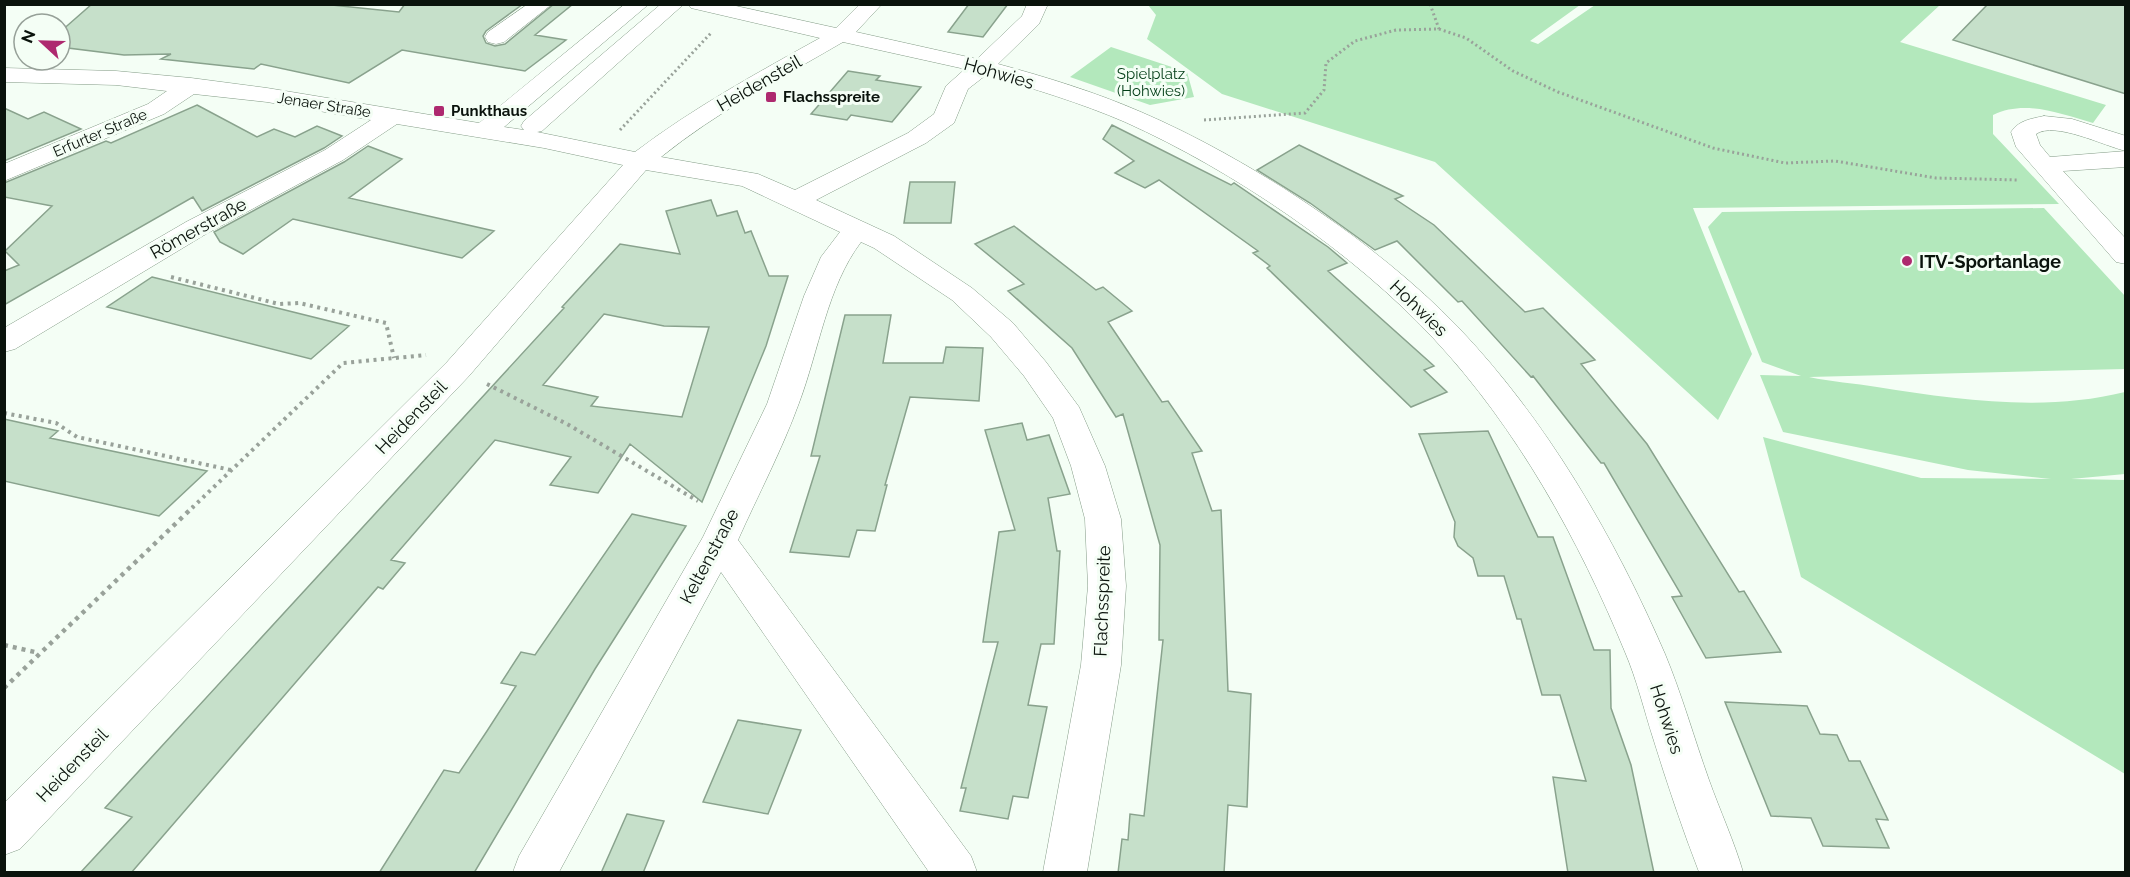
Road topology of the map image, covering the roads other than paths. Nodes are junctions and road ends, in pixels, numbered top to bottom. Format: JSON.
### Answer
{"nodes":[{"id":1,"x":542,"y":4,"type":"edge"},
{"id":2,"x":639,"y":4,"type":"edge"},
{"id":3,"x":674,"y":4,"type":"edge"},
{"id":4,"x":698,"y":4,"type":"edge"},
{"id":5,"x":872,"y":4,"type":"edge"},
{"id":6,"x":1038,"y":4,"type":"edge"},
{"id":7,"x":842,"y":34,"type":"junction"},
{"id":8,"x":496,"y":37,"type":"dead end"},
{"id":9,"x":982,"y":67,"type":"junction"},
{"id":10,"x":4,"y":75,"type":"edge"},
{"id":11,"x":191,"y":85,"type":"junction"},
{"id":12,"x":393,"y":116,"type":"junction"},
{"id":13,"x":533,"y":126,"type":"dead end"},
{"id":14,"x":484,"y":131,"type":"junction"},
{"id":15,"x":2126,"y":144,"type":"edge"},
{"id":16,"x":2126,"y":159,"type":"edge"},
{"id":17,"x":640,"y":161,"type":"junction"},
{"id":18,"x":2051,"y":173,"type":"junction"},
{"id":19,"x":4,"y":174,"type":"edge"},
{"id":20,"x":796,"y":200,"type":"junction"},
{"id":21,"x":857,"y":229,"type":"junction"},
{"id":22,"x":2126,"y":256,"type":"edge"},
{"id":23,"x":4,"y":342,"type":"edge"},
{"id":24,"x":719,"y":542,"type":"junction"},
{"id":25,"x":4,"y":834,"type":"edge"},
{"id":26,"x":535,"y":873,"type":"edge"},
{"id":27,"x":955,"y":873,"type":"edge"},
{"id":28,"x":1065,"y":873,"type":"edge"},
{"id":29,"x":1721,"y":873,"type":"edge"}],
"edges":[{"from":1,"to":8,"type":"street"},
{"from":2,"to":14,"type":"street"},
{"from":3,"to":13,"type":"street"},
{"from":4,"to":7,"type":"street","name":"Hohwies"},
{"from":5,"to":7,"type":"street","name":"Heidensteil"},
{"from":6,"to":9,"type":"street"},
{"from":7,"to":9,"type":"street","name":"Hohwies"},
{"from":7,"to":17,"type":"street","name":"Heidensteil"},
{"from":9,"to":20,"type":"street"},
{"from":9,"to":29,"type":"street","name":"Hohwies"},
{"from":10,"to":11,"type":"street","name":"Jenaer Straße"},
{"from":11,"to":12,"type":"street","name":"Jenaer Straße"},
{"from":11,"to":19,"type":"street","name":"Erfurter Straße"},
{"from":12,"to":14,"type":"street","name":"Jenaer Straße"},
{"from":12,"to":23,"type":"street","name":"Römerstraße"},
{"from":14,"to":17,"type":"street","name":"Jenaer Straße"},
{"from":15,"to":18,"type":"street"},
{"from":16,"to":18,"type":"street"},
{"from":17,"to":20,"type":"street","name":"Flachsspreite"},
{"from":17,"to":25,"type":"street","name":"Heidensteil"},
{"from":18,"to":22,"type":"street"},
{"from":20,"to":21,"type":"street","name":"Flachsspreite"},
{"from":21,"to":24,"type":"street","name":"Keltenstraße"},
{"from":21,"to":28,"type":"street","name":"Flachsspreite"},
{"from":24,"to":26,"type":"street","name":"Keltenstraße"},
{"from":24,"to":27,"type":"street"}]}
